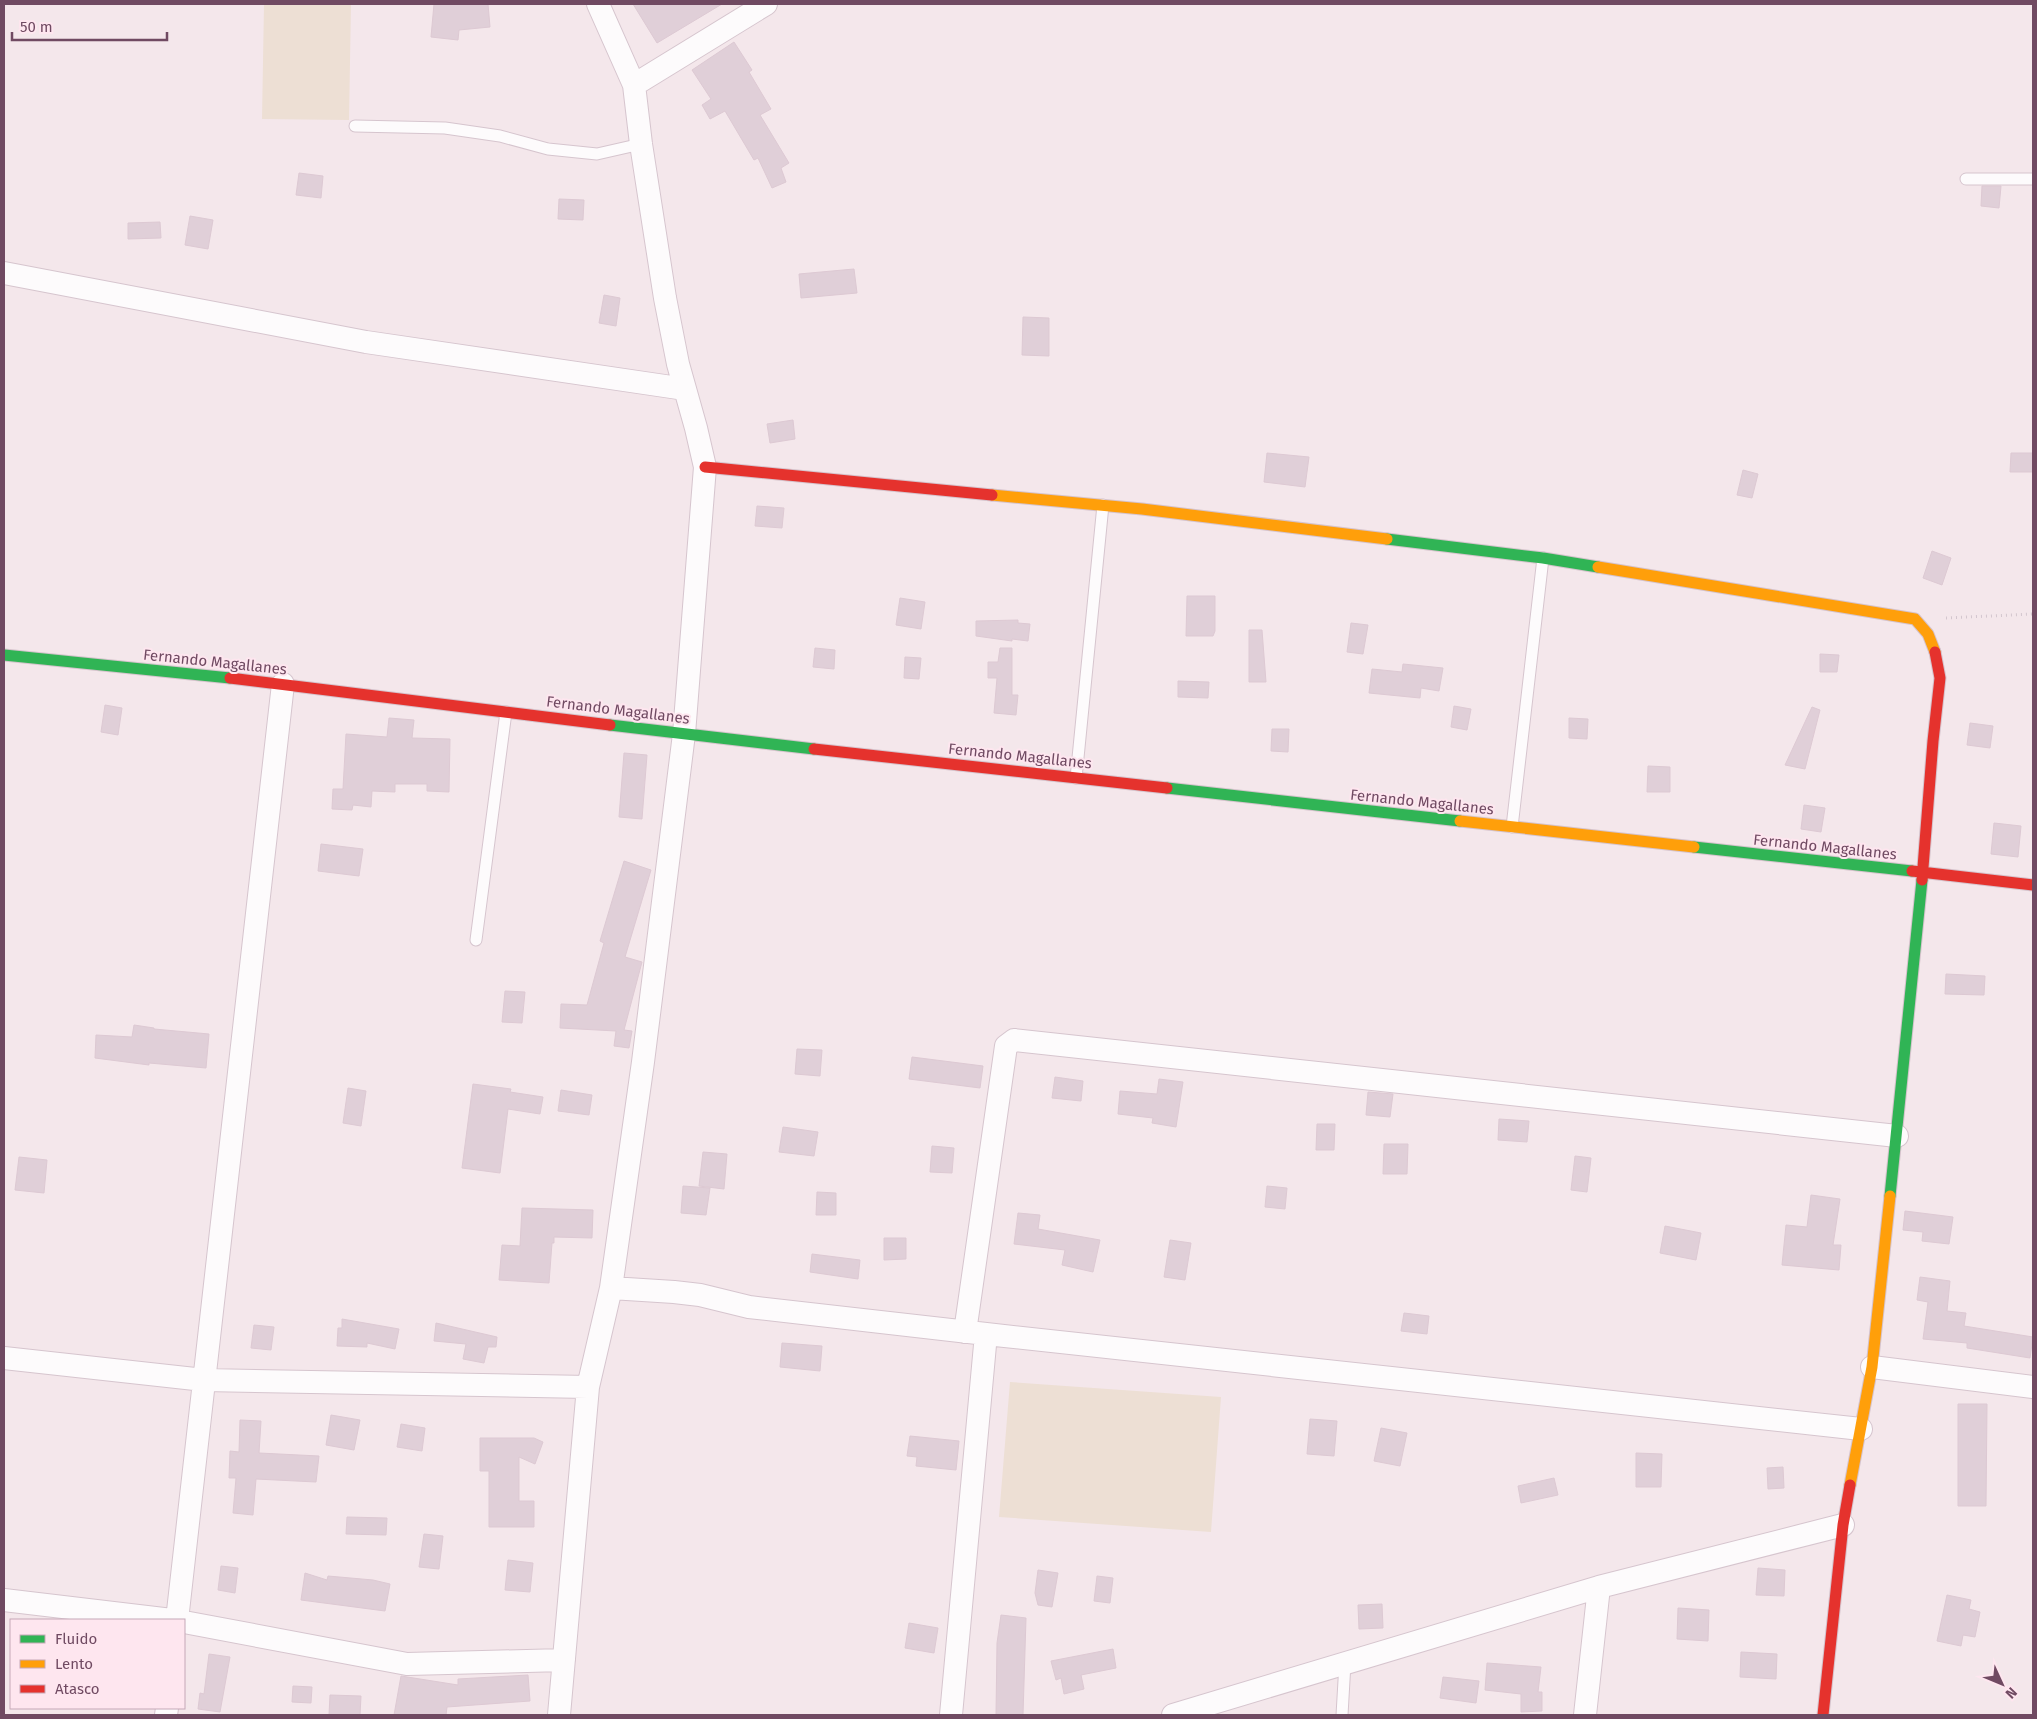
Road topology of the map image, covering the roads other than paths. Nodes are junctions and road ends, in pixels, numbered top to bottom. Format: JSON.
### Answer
{"nodes":[{"id":1,"x":598,"y":4,"type":"edge"},
{"id":2,"x":766,"y":4,"type":"edge"},
{"id":3,"x":634,"y":85,"type":"junction"},
{"id":4,"x":356,"y":126,"type":"dead end"},
{"id":5,"x":641,"y":144,"type":"junction"},
{"id":6,"x":1966,"y":179,"type":"dead end"},
{"id":7,"x":2033,"y":179,"type":"edge"},
{"id":8,"x":4,"y":273,"type":"edge"},
{"id":9,"x":685,"y":389,"type":"junction"},
{"id":10,"x":705,"y":467,"type":"junction"},
{"id":11,"x":1103,"y":505,"type":"junction"},
{"id":12,"x":1543,"y":558,"type":"junction"},
{"id":13,"x":4,"y":654,"type":"edge"},
{"id":14,"x":283,"y":684,"type":"junction"},
{"id":15,"x":506,"y":712,"type":"junction"},
{"id":16,"x":684,"y":734,"type":"junction"},
{"id":17,"x":1076,"y":778,"type":"junction"},
{"id":18,"x":1512,"y":827,"type":"junction"},
{"id":19,"x":1923,"y":873,"type":"junction"},
{"id":20,"x":2033,"y":885,"type":"edge"},
{"id":21,"x":476,"y":940,"type":"dead end"},
{"id":22,"x":1897,"y":1136,"type":"junction"},
{"id":23,"x":611,"y":1288,"type":"junction"},
{"id":24,"x":976,"y":1333,"type":"junction"},
{"id":25,"x":4,"y":1358,"type":"edge"},
{"id":26,"x":1872,"y":1367,"type":"junction"},
{"id":27,"x":204,"y":1380,"type":"junction"},
{"id":28,"x":2033,"y":1387,"type":"edge"},
{"id":29,"x":588,"y":1388,"type":"junction"},
{"id":30,"x":1861,"y":1430,"type":"junction"},
{"id":31,"x":1843,"y":1525,"type":"junction"},
{"id":32,"x":1599,"y":1587,"type":"junction"},
{"id":33,"x":4,"y":1600,"type":"edge"},
{"id":34,"x":164,"y":1619,"type":"edge"},
{"id":35,"x":177,"y":1619,"type":"edge"},
{"id":36,"x":185,"y":1622,"type":"edge"},
{"id":37,"x":564,"y":1660,"type":"junction"},
{"id":38,"x":1345,"y":1663,"type":"junction"},
{"id":39,"x":559,"y":1715,"type":"edge"},
{"id":40,"x":951,"y":1715,"type":"edge"},
{"id":41,"x":1173,"y":1715,"type":"edge"},
{"id":42,"x":1342,"y":1715,"type":"edge"},
{"id":43,"x":1585,"y":1715,"type":"edge"},
{"id":44,"x":1823,"y":1715,"type":"edge"}],
"edges":[{"from":1,"to":3,"type":"street"},
{"from":2,"to":3,"type":"street"},
{"from":3,"to":5,"type":"street"},
{"from":4,"to":5,"type":"lane"},
{"from":5,"to":9,"type":"street"},
{"from":6,"to":7,"type":"lane"},
{"from":8,"to":9,"type":"street"},
{"from":9,"to":10,"type":"street"},
{"from":10,"to":11,"type":"street"},
{"from":10,"to":16,"type":"street"},
{"from":11,"to":12,"type":"street"},
{"from":11,"to":17,"type":"lane"},
{"from":12,"to":18,"type":"lane"},
{"from":12,"to":19,"type":"street"},
{"from":13,"to":14,"type":"street","name":"Fernando Magallanes"},
{"from":14,"to":15,"type":"street","name":"Fernando Magallanes"},
{"from":14,"to":27,"type":"street"},
{"from":15,"to":16,"type":"street","name":"Fernando Magallanes"},
{"from":15,"to":21,"type":"lane"},
{"from":16,"to":17,"type":"street","name":"Fernando Magallanes"},
{"from":16,"to":23,"type":"street"},
{"from":17,"to":18,"type":"street","name":"Fernando Magallanes"},
{"from":18,"to":19,"type":"street","name":"Fernando Magallanes"},
{"from":19,"to":20,"type":"street","name":"Fernando Magallanes"},
{"from":19,"to":22,"type":"street"},
{"from":22,"to":24,"type":"street"},
{"from":22,"to":26,"type":"street"},
{"from":23,"to":24,"type":"street"},
{"from":23,"to":29,"type":"street"},
{"from":24,"to":30,"type":"street"},
{"from":24,"to":40,"type":"street"},
{"from":25,"to":27,"type":"street"},
{"from":26,"to":28,"type":"street"},
{"from":26,"to":30,"type":"street"},
{"from":27,"to":29,"type":"street"},
{"from":27,"to":35,"type":"street"},
{"from":29,"to":37,"type":"street"},
{"from":30,"to":31,"type":"street"},
{"from":31,"to":32,"type":"street"},
{"from":31,"to":44,"type":"street"},
{"from":32,"to":38,"type":"street"},
{"from":32,"to":43,"type":"street"},
{"from":33,"to":34,"type":"street"},
{"from":36,"to":37,"type":"street"},
{"from":37,"to":39,"type":"street"},
{"from":38,"to":41,"type":"street"},
{"from":38,"to":42,"type":"lane"}]}
